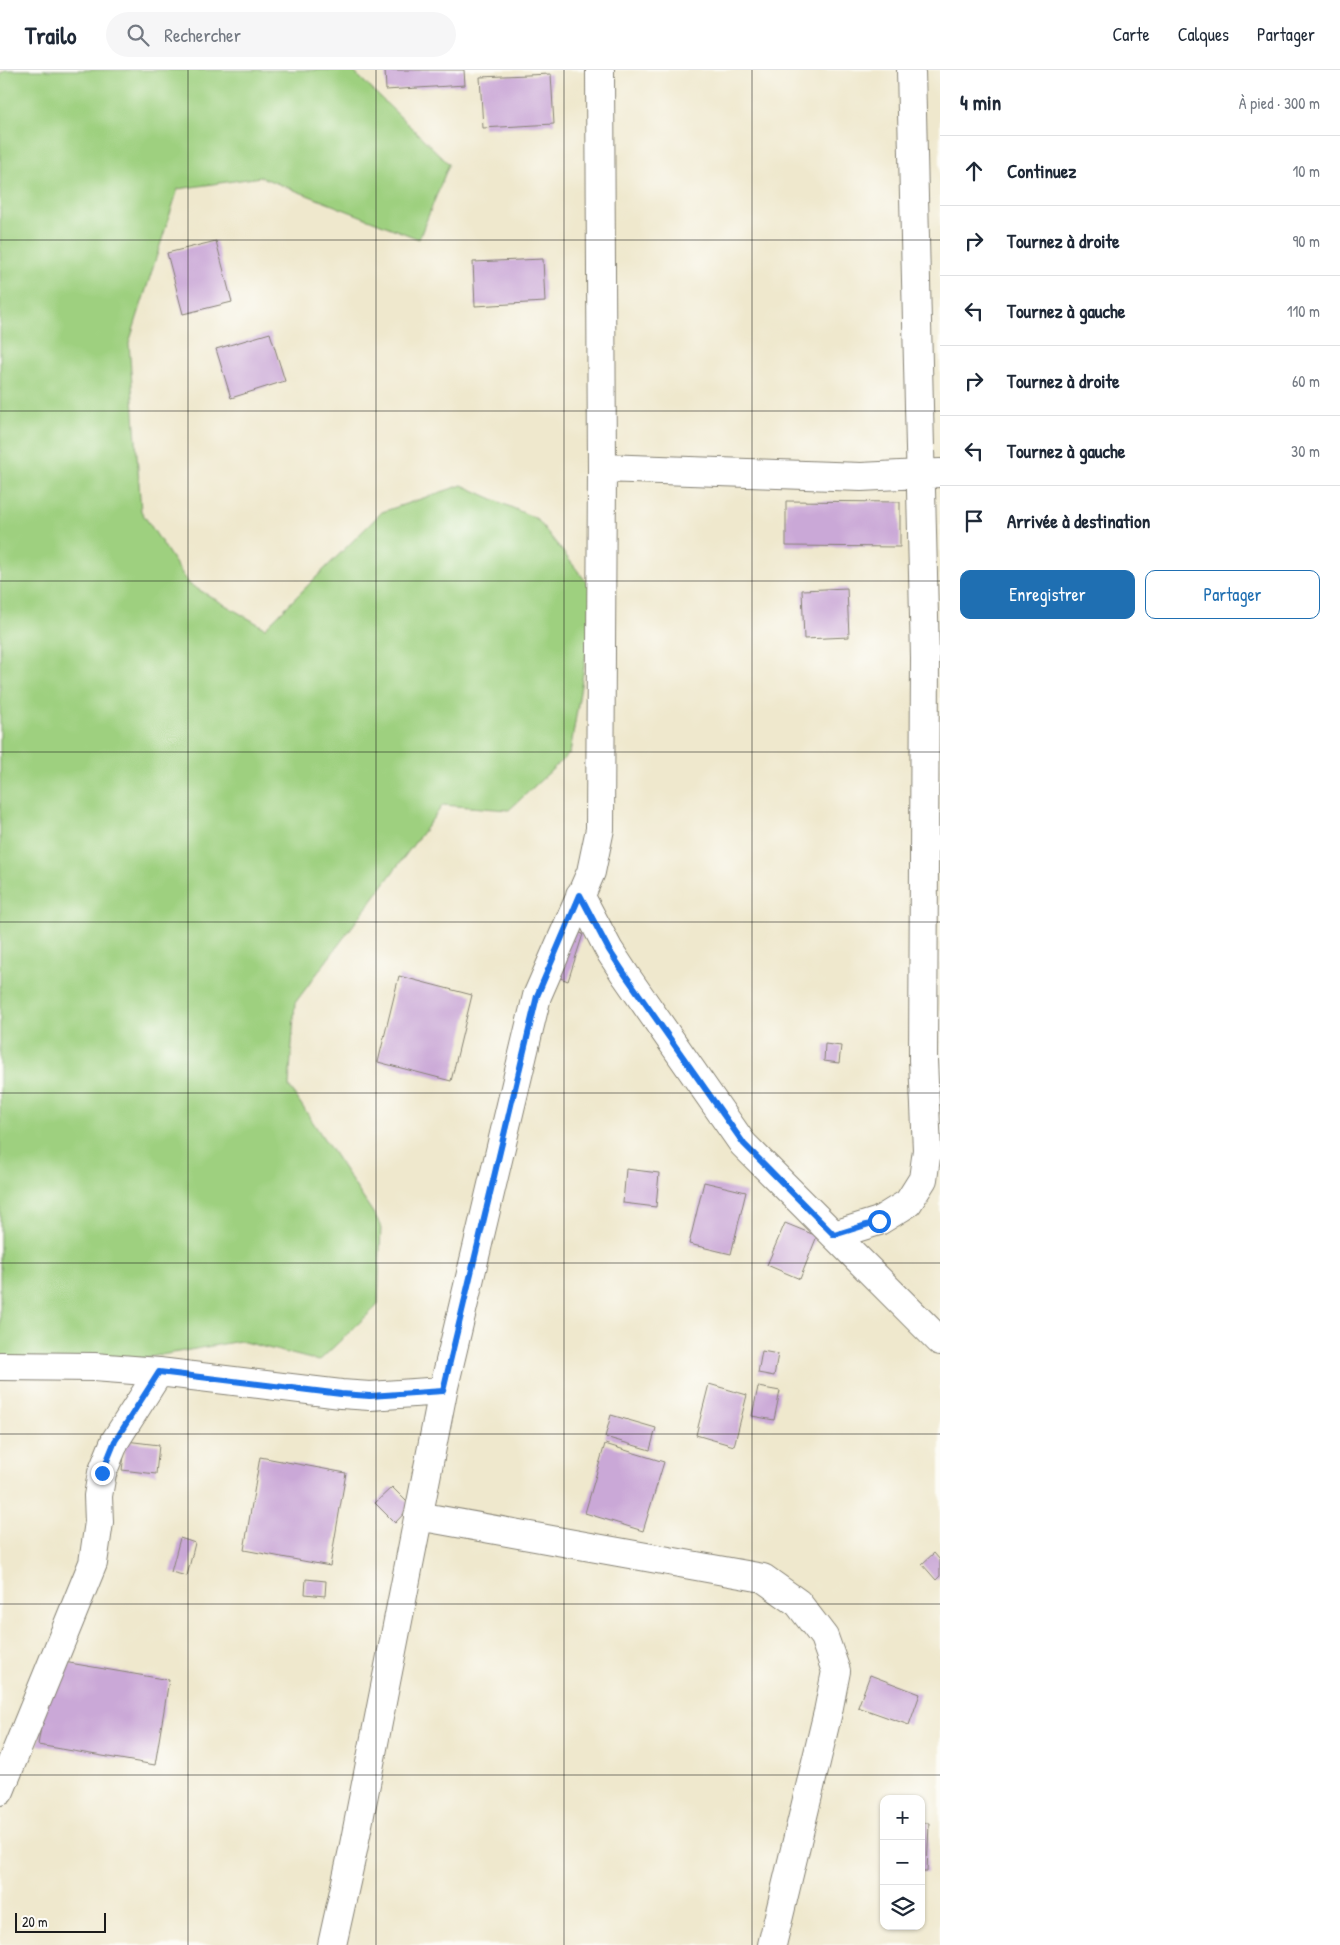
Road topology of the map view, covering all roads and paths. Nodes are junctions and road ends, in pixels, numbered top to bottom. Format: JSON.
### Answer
{"nodes":[{"id":1,"x":600,"y":70,"type":"edge"},
{"id":2,"x":911,"y":70,"type":"edge"},
{"id":3,"x":602,"y":468,"type":"junction"},
{"id":4,"x":930,"y":474,"type":"edge"},
{"id":5,"x":580,"y":895,"type":"junction"},
{"id":6,"x":834,"y":1235,"type":"junction"},
{"id":7,"x":940,"y":1341,"type":"edge"},
{"id":8,"x":0,"y":1366,"type":"edge"},
{"id":9,"x":159,"y":1372,"type":"junction"},
{"id":10,"x":443,"y":1391,"type":"junction"},
{"id":11,"x":418,"y":1516,"type":"junction"},
{"id":12,"x":0,"y":1791,"type":"edge"},
{"id":13,"x":332,"y":1945,"type":"edge"},
{"id":14,"x":772,"y":1945,"type":"edge"}],
"edges":[{"from":1,"to":3,"type":"street"},
{"from":2,"to":4,"type":"street"},
{"from":3,"to":4,"type":"street"},
{"from":3,"to":5,"type":"street"},
{"from":4,"to":6,"type":"street"},
{"from":5,"to":6,"type":"street"},
{"from":5,"to":10,"type":"street"},
{"from":6,"to":7,"type":"street"},
{"from":8,"to":9,"type":"street"},
{"from":9,"to":10,"type":"street"},
{"from":9,"to":12,"type":"street"},
{"from":10,"to":11,"type":"street"},
{"from":11,"to":13,"type":"street"},
{"from":11,"to":14,"type":"street"}]}
